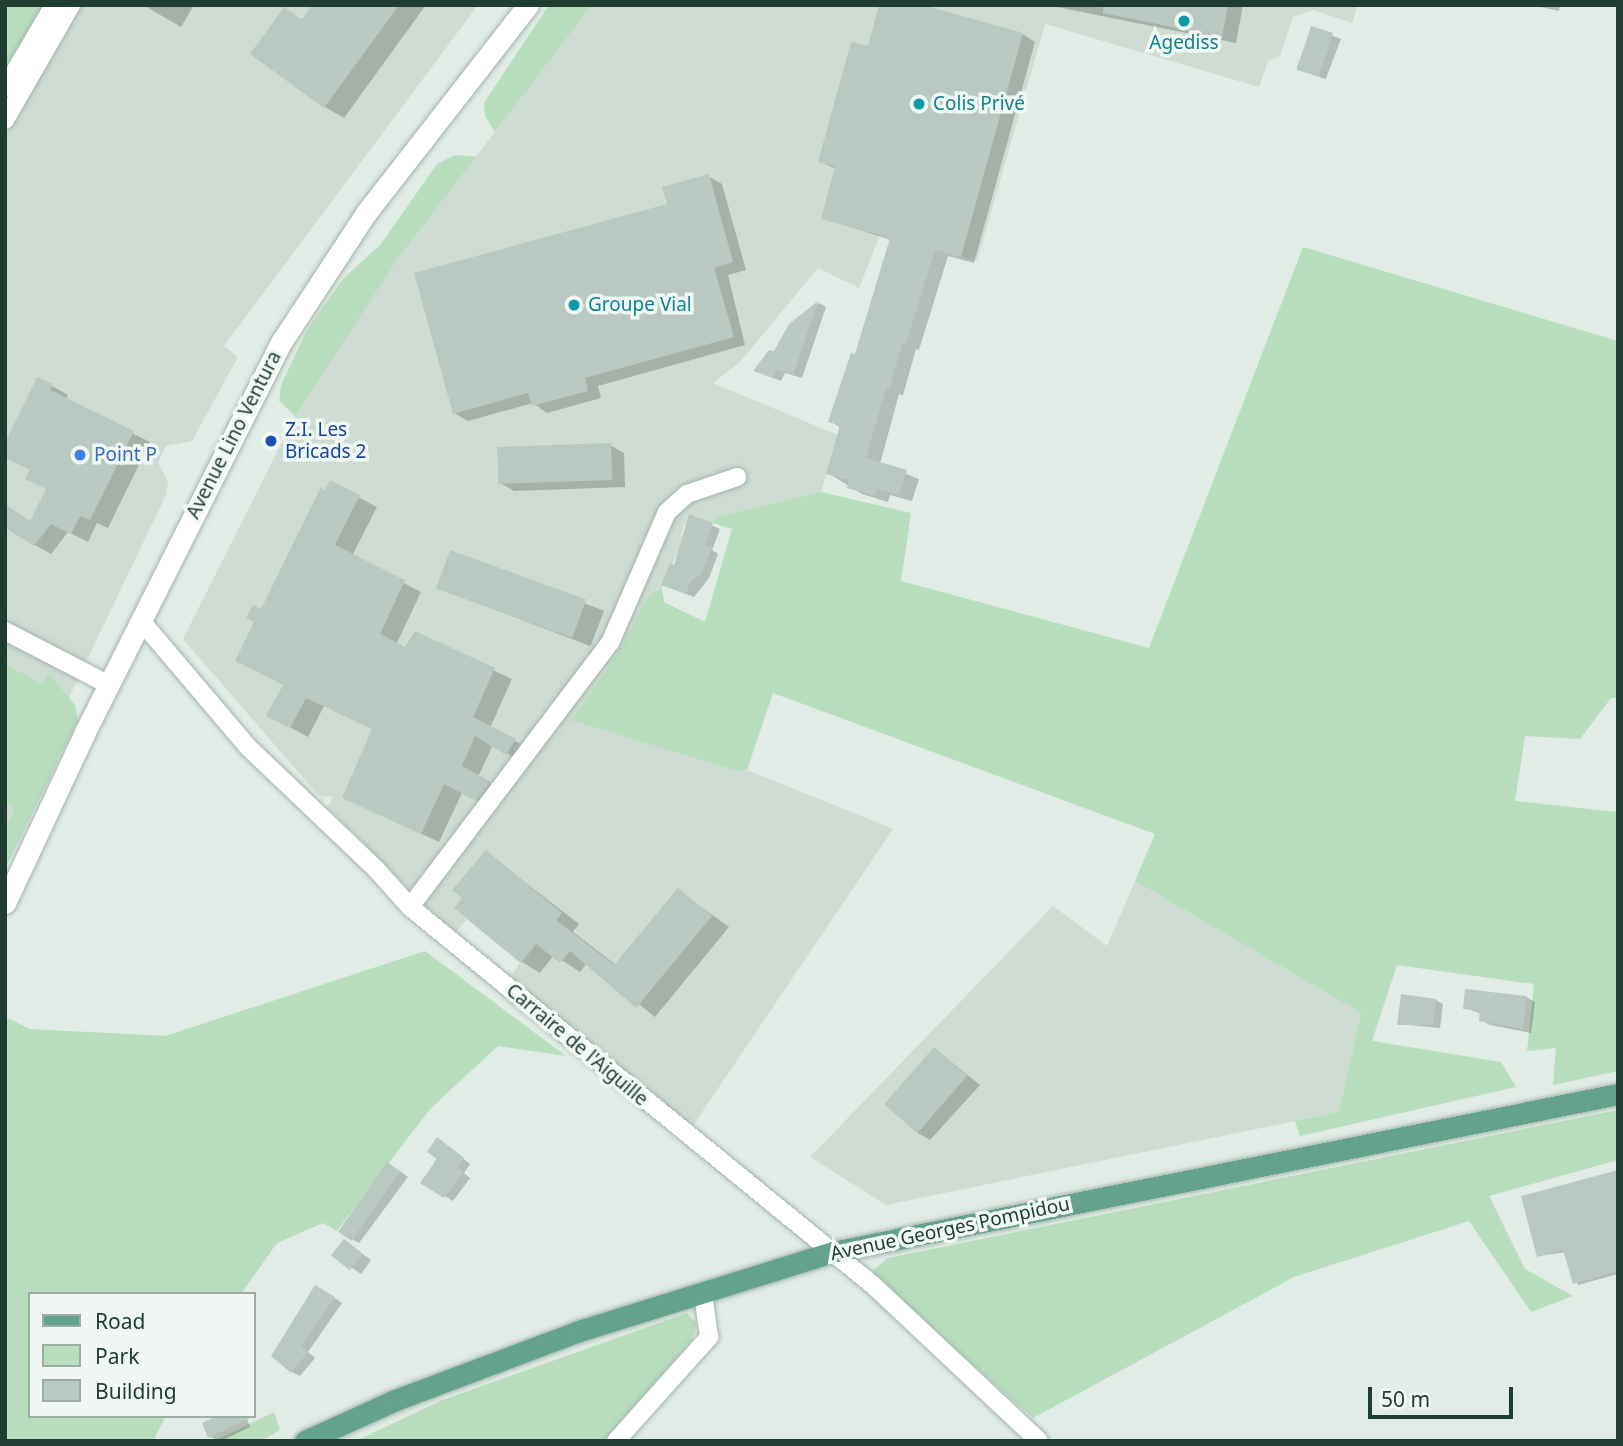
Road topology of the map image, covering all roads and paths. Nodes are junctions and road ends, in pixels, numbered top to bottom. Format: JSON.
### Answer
{"nodes":[{"id":1,"x":54,"y":5,"type":"edge"},
{"id":2,"x":71,"y":5,"type":"edge"},
{"id":3,"x":528,"y":5,"type":"edge"},
{"id":4,"x":5,"y":88,"type":"edge"},
{"id":5,"x":5,"y":120,"type":"edge"},
{"id":6,"x":737,"y":477,"type":"dead end"},
{"id":7,"x":142,"y":622,"type":"junction"},
{"id":8,"x":5,"y":631,"type":"edge"},
{"id":9,"x":109,"y":685,"type":"junction"},
{"id":10,"x":5,"y":903,"type":"edge"},
{"id":11,"x":410,"y":907,"type":"junction"},
{"id":12,"x":1618,"y":1094,"type":"edge"},
{"id":13,"x":833,"y":1252,"type":"junction"},
{"id":14,"x":703,"y":1293,"type":"junction"},
{"id":15,"x":305,"y":1441,"type":"edge"},
{"id":16,"x":616,"y":1441,"type":"edge"},
{"id":17,"x":1039,"y":1441,"type":"edge"}],
"edges":[{"from":1,"to":4,"type":"street"},
{"from":2,"to":5,"type":"street"},
{"from":3,"to":7,"type":"main road","name":"Avenue Lino Ventura"},
{"from":6,"to":11,"type":"street"},
{"from":7,"to":9,"type":"main road","name":"Avenue Lino Ventura"},
{"from":7,"to":11,"type":"street","name":"Carraire de l'Aiguille"},
{"from":8,"to":9,"type":"street"},
{"from":9,"to":10,"type":"main road","name":"Avenue Lino Ventura"},
{"from":11,"to":13,"type":"street","name":"Carraire de l'Aiguille"},
{"from":12,"to":13,"type":"main road","name":"Avenue Georges Pompidou"},
{"from":13,"to":14,"type":"main road","name":"Avenue Georges Pompidou"},
{"from":13,"to":17,"type":"street","name":"Carraire de l'Aiguille"},
{"from":14,"to":15,"type":"main road","name":"Avenue Georges Pompidou"},
{"from":14,"to":16,"type":"street"}]}
